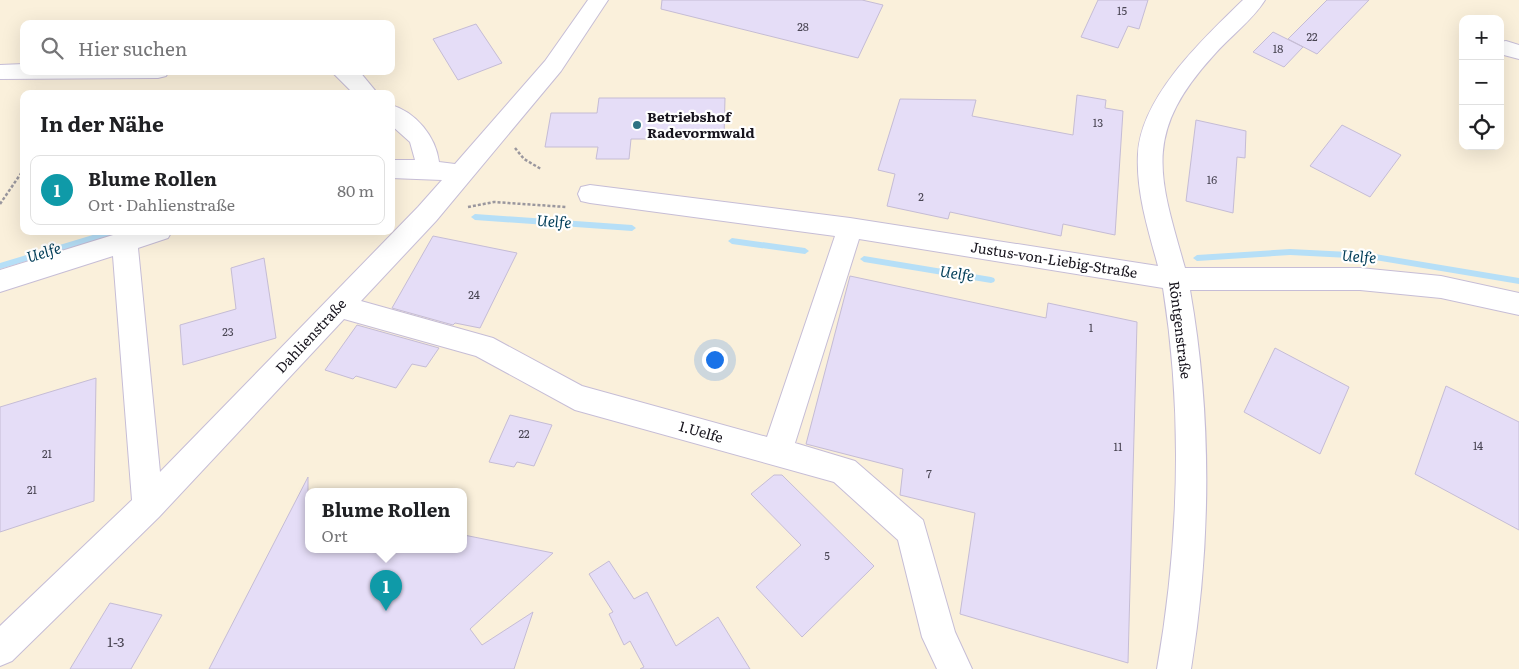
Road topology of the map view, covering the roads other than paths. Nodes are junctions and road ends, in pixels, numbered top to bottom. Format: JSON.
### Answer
{"nodes":[{"id":1,"x":598,"y":0,"type":"edge"},
{"id":2,"x":1255,"y":0,"type":"edge"},
{"id":3,"x":0,"y":72,"type":"edge"},
{"id":4,"x":20,"y":72,"type":"edge"},
{"id":5,"x":348,"y":75,"type":"edge"},
{"id":6,"x":363,"y":90,"type":"edge"},
{"id":7,"x":395,"y":116,"type":"edge"},
{"id":8,"x":395,"y":169,"type":"edge"},
{"id":9,"x":428,"y":170,"type":"junction"},
{"id":10,"x":460,"y":174,"type":"junction"},
{"id":11,"x":590,"y":194,"type":"dead end"},
{"id":12,"x":850,"y":228,"type":"junction"},
{"id":13,"x":147,"y":235,"type":"edge"},
{"id":14,"x":125,"y":242,"type":"junction"},
{"id":15,"x":1175,"y":279,"type":"junction"},
{"id":16,"x":0,"y":281,"type":"edge"},
{"id":17,"x":1519,"y":304,"type":"edge"},
{"id":18,"x":339,"y":306,"type":"junction"},
{"id":19,"x":777,"y":453,"type":"junction"},
{"id":20,"x":148,"y":506,"type":"junction"},
{"id":21,"x":0,"y":650,"type":"edge"},
{"id":22,"x":955,"y":669,"type":"edge"},
{"id":23,"x":1174,"y":669,"type":"edge"}],
"edges":[{"from":1,"to":10,"type":"street","name":"Dahlienstraße"},
{"from":2,"to":15,"type":"street","name":"Röntgenstraße"},
{"from":3,"to":4,"type":"street"},
{"from":5,"to":6,"type":"street"},
{"from":7,"to":9,"type":"street"},
{"from":8,"to":9,"type":"street"},
{"from":9,"to":10,"type":"street"},
{"from":10,"to":18,"type":"street","name":"Dahlienstraße"},
{"from":11,"to":12,"type":"street","name":"Justus-von-Liebig-Straße"},
{"from":12,"to":15,"type":"street","name":"Justus-von-Liebig-Straße"},
{"from":12,"to":19,"type":"street"},
{"from":13,"to":14,"type":"street"},
{"from":14,"to":16,"type":"street"},
{"from":14,"to":20,"type":"street"},
{"from":15,"to":17,"type":"street","name":"Justus-von-Liebig-Straße"},
{"from":15,"to":23,"type":"street","name":"Röntgenstraße"},
{"from":18,"to":19,"type":"street","name":"1.Uelfe"},
{"from":18,"to":20,"type":"street","name":"Dahlienstraße"},
{"from":19,"to":22,"type":"street","name":"1.Uelfe"},
{"from":20,"to":21,"type":"street","name":"Dahlienstraße"}]}
